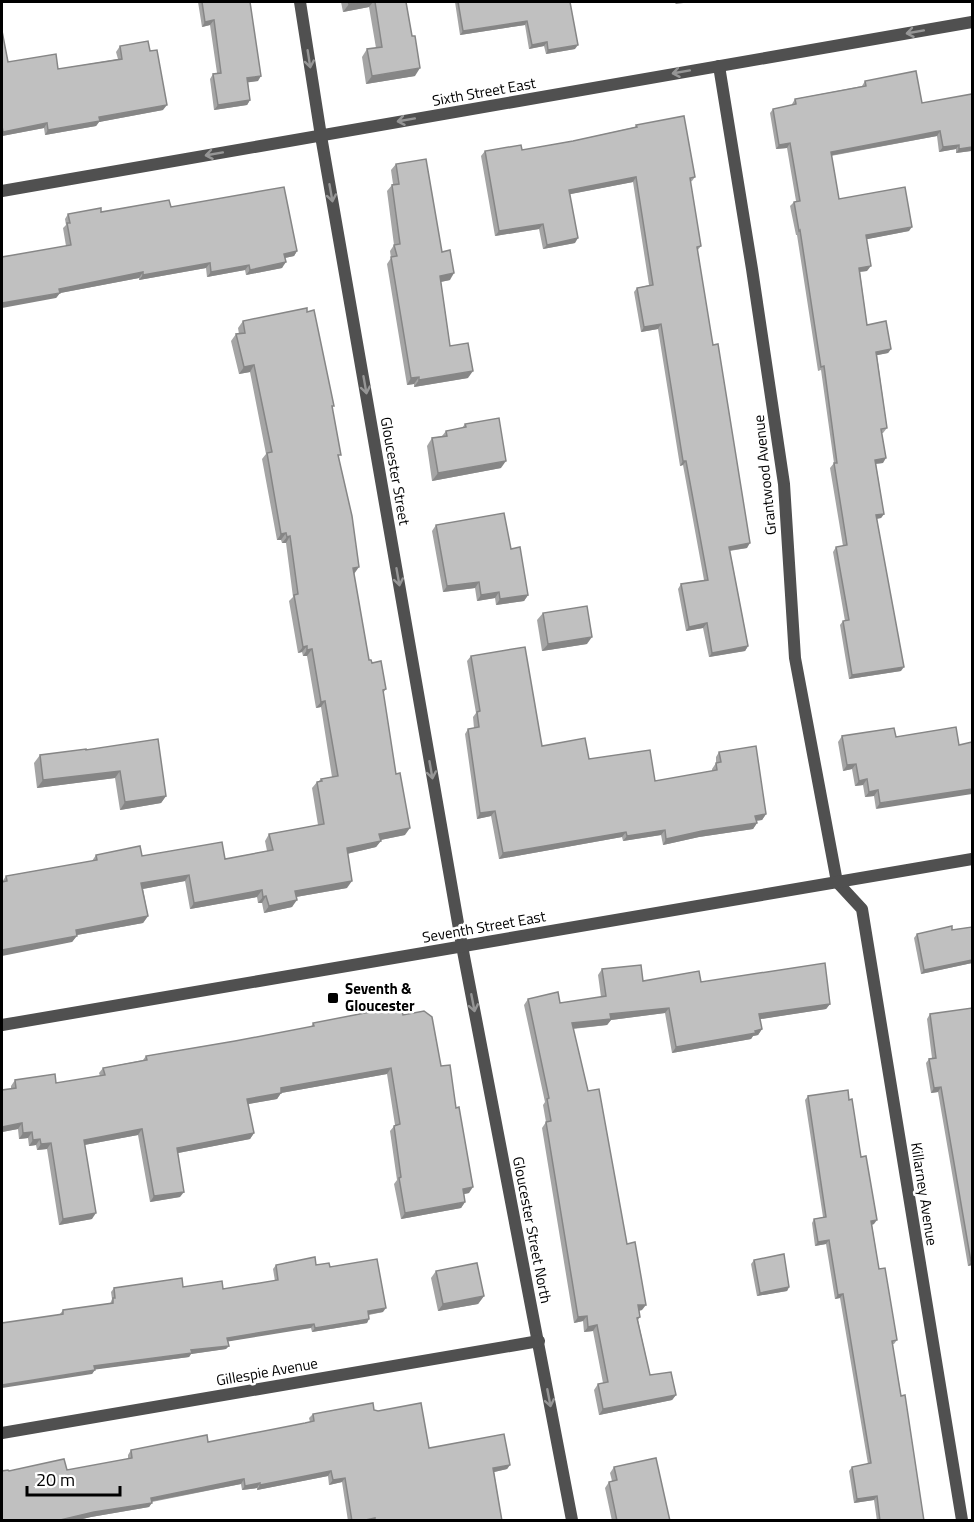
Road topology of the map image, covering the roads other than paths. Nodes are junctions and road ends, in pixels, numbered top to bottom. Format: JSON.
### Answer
{"nodes":[{"id":1,"x":300,"y":2,"type":"edge"},
{"id":2,"x":972,"y":22,"type":"edge"},
{"id":3,"x":719,"y":66,"type":"junction"},
{"id":4,"x":321,"y":136,"type":"junction"},
{"id":5,"x":2,"y":191,"type":"edge"},
{"id":6,"x":972,"y":860,"type":"edge"},
{"id":7,"x":837,"y":882,"type":"junction"},
{"id":8,"x":462,"y":946,"type":"junction"},
{"id":9,"x":2,"y":1025,"type":"edge"},
{"id":10,"x":538,"y":1341,"type":"junction"},
{"id":11,"x":2,"y":1433,"type":"edge"},
{"id":12,"x":572,"y":1521,"type":"edge"},
{"id":13,"x":962,"y":1521,"type":"edge"}],
"edges":[{"from":1,"to":4,"type":"street","name":"Gloucester Street","one_way":true},
{"from":2,"to":3,"type":"street","name":"Sixth Street East","one_way":true},
{"from":3,"to":4,"type":"street","name":"Sixth Street East","one_way":true},
{"from":3,"to":7,"type":"street","name":"Grantwood Avenue"},
{"from":4,"to":5,"type":"street","name":"Sixth Street East","one_way":true},
{"from":4,"to":8,"type":"street","name":"Gloucester Street","one_way":true},
{"from":6,"to":7,"type":"street","name":"Seventh Street East"},
{"from":7,"to":8,"type":"street","name":"Seventh Street East"},
{"from":7,"to":13,"type":"street","name":"Killarney Avenue"},
{"from":8,"to":9,"type":"street","name":"Seventh Street East"},
{"from":8,"to":10,"type":"street","name":"Gloucester Street North","one_way":true},
{"from":10,"to":11,"type":"street","name":"Gillespie Avenue"},
{"from":10,"to":12,"type":"street","name":"Gloucester Street North","one_way":true}]}
